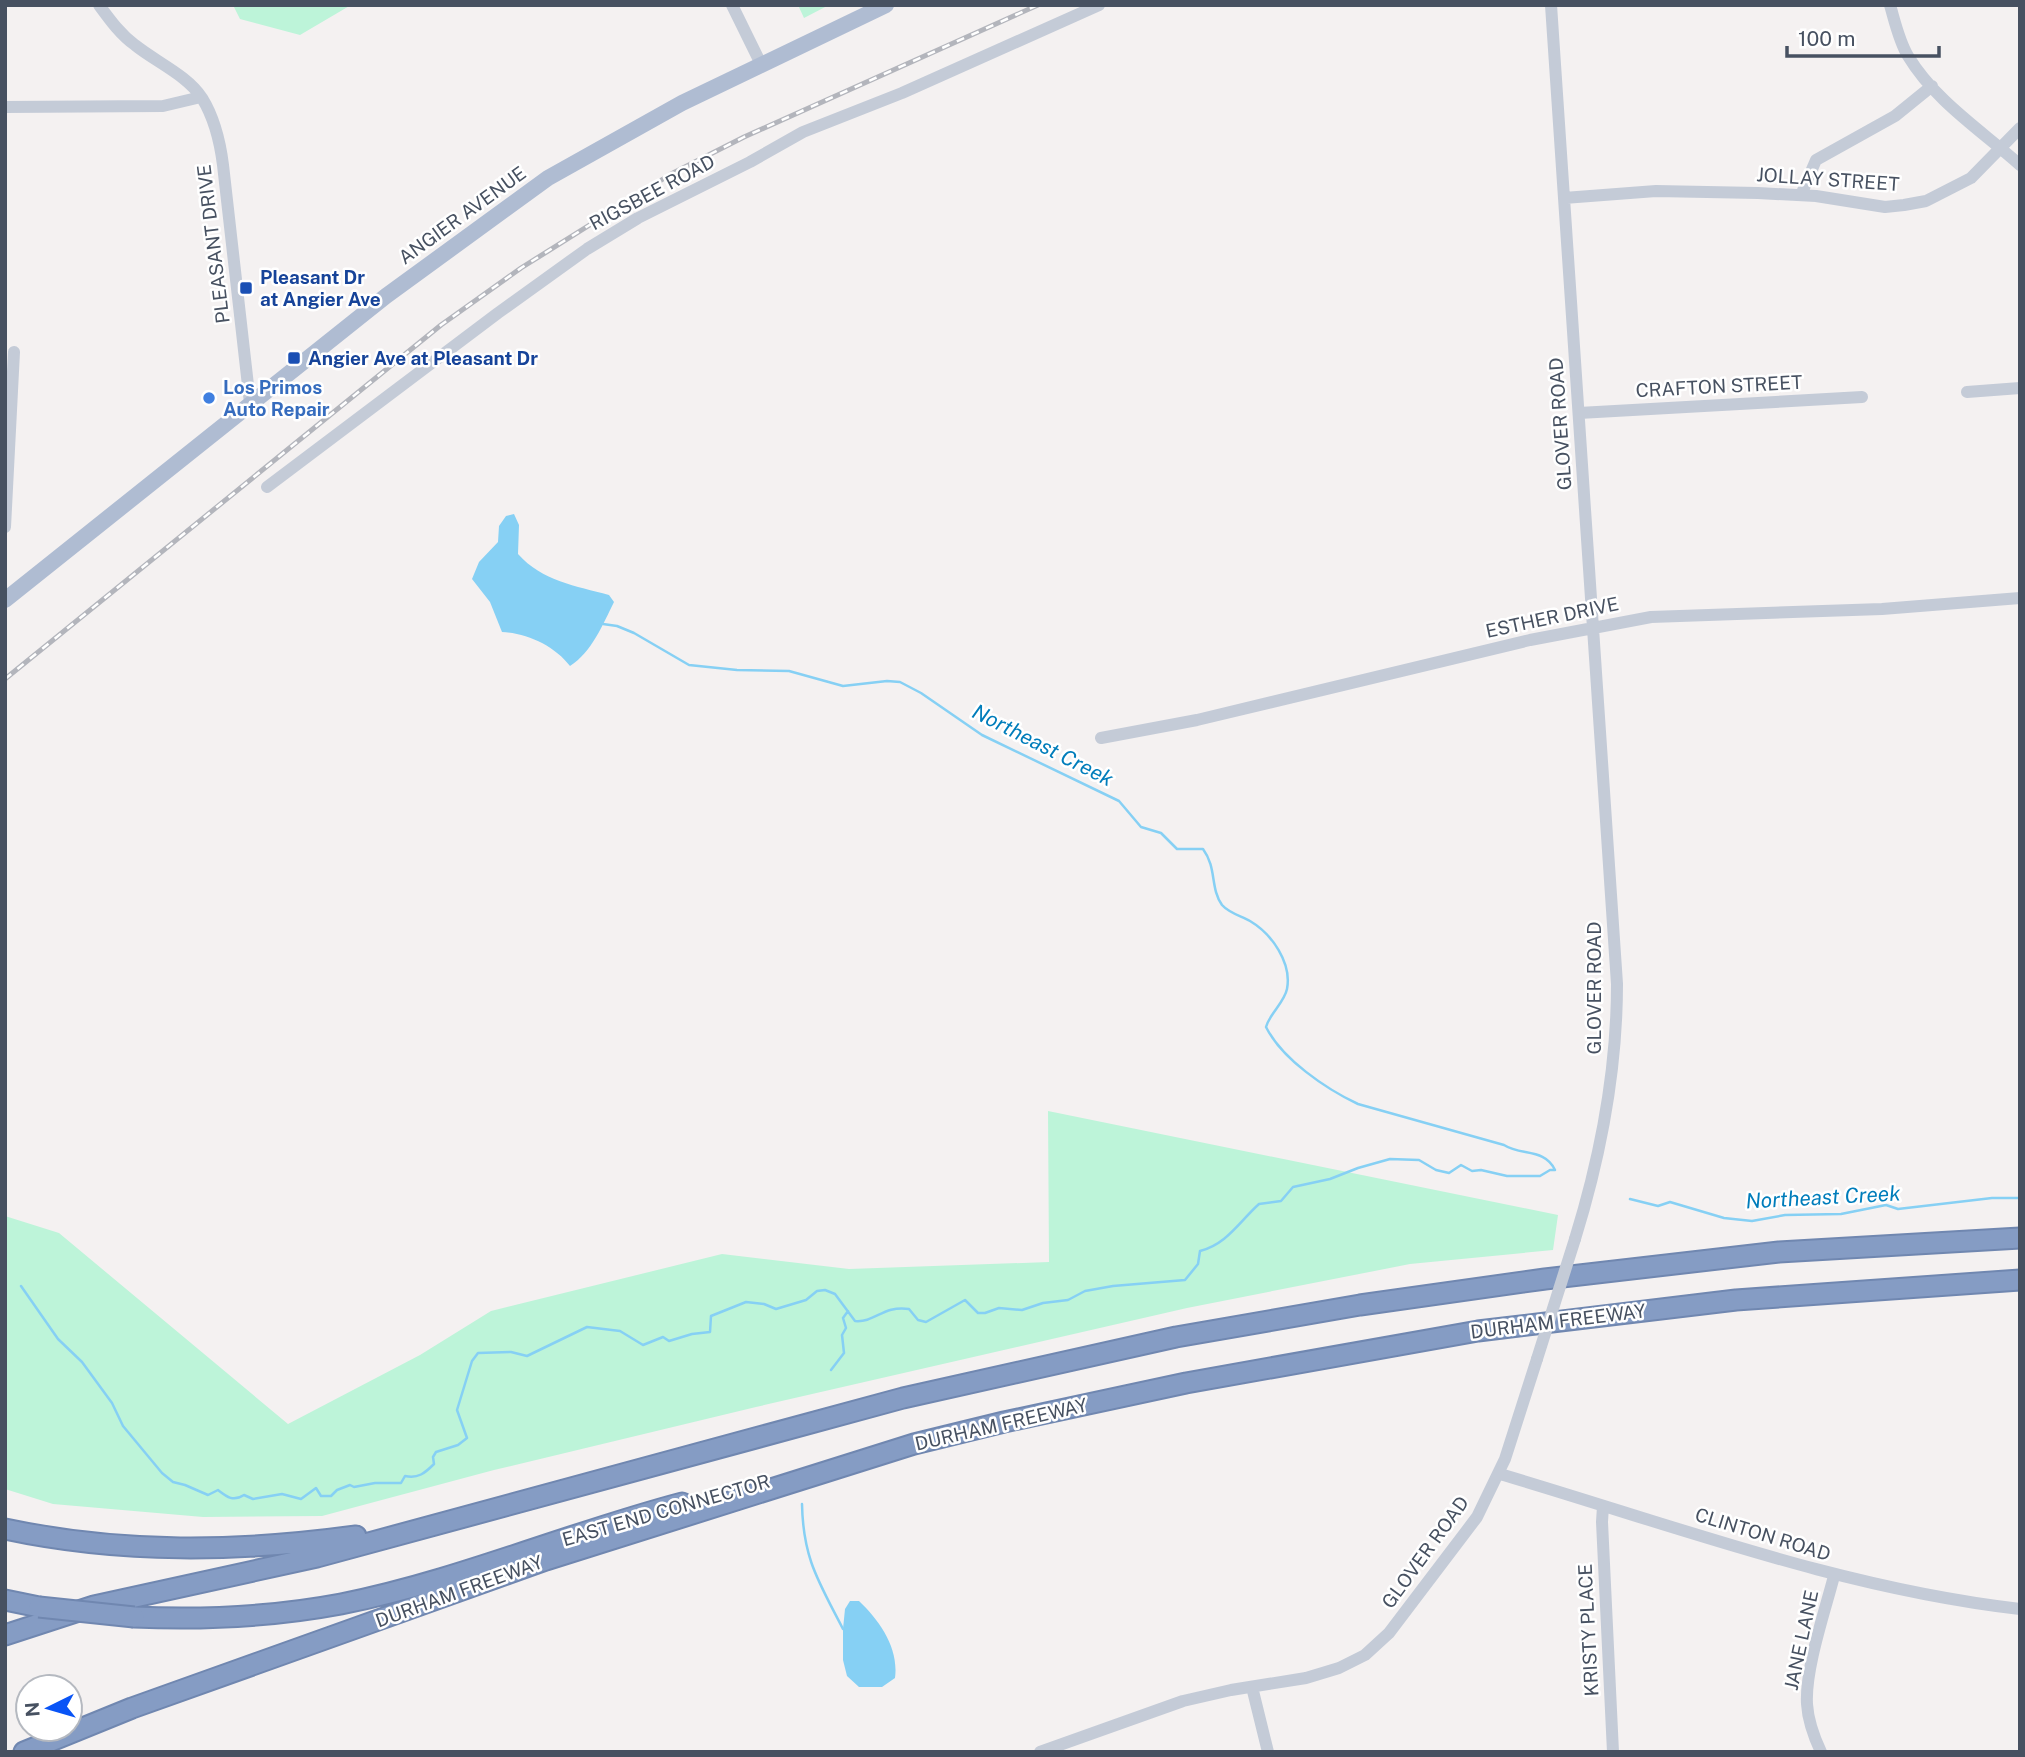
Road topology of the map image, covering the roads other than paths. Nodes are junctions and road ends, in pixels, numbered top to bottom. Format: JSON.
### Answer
{"nodes":[{"id":1,"x":99,"y":5,"type":"edge"},
{"id":2,"x":732,"y":5,"type":"edge"},
{"id":3,"x":886,"y":5,"type":"edge"},
{"id":4,"x":1099,"y":5,"type":"edge"},
{"id":5,"x":1551,"y":5,"type":"edge"},
{"id":6,"x":1892,"y":6,"type":"edge"},
{"id":7,"x":761,"y":64,"type":"junction"},
{"id":8,"x":1932,"y":86,"type":"junction"},
{"id":9,"x":201,"y":97,"type":"junction"},
{"id":10,"x":5,"y":107,"type":"edge"},
{"id":11,"x":2020,"y":128,"type":"edge"},
{"id":12,"x":2001,"y":147,"type":"junction"},
{"id":13,"x":2020,"y":165,"type":"edge"},
{"id":14,"x":1801,"y":195,"type":"junction"},
{"id":15,"x":1564,"y":198,"type":"junction"},
{"id":16,"x":14,"y":352,"type":"dead end"},
{"id":17,"x":2020,"y":388,"type":"edge"},
{"id":18,"x":1968,"y":391,"type":"dead end"},
{"id":19,"x":1862,"y":397,"type":"dead end"},
{"id":20,"x":250,"y":403,"type":"junction"},
{"id":21,"x":1579,"y":413,"type":"junction"},
{"id":22,"x":267,"y":487,"type":"dead end"},
{"id":23,"x":5,"y":527,"type":"edge"},
{"id":24,"x":7,"y":595,"type":"edge"},
{"id":25,"x":2020,"y":598,"type":"edge"},
{"id":26,"x":1593,"y":628,"type":"junction"},
{"id":27,"x":1101,"y":738,"type":"dead end"},
{"id":28,"x":2020,"y":1238,"type":"edge"},
{"id":29,"x":2020,"y":1280,"type":"edge"},
{"id":30,"x":914,"y":1444,"type":"junction"},
{"id":31,"x":1500,"y":1474,"type":"junction"},
{"id":32,"x":1603,"y":1506,"type":"junction"},
{"id":33,"x":454,"y":1521,"type":"junction"},
{"id":34,"x":5,"y":1529,"type":"edge"},
{"id":35,"x":1834,"y":1576,"type":"junction"},
{"id":36,"x":5,"y":1600,"type":"edge"},
{"id":37,"x":2020,"y":1609,"type":"edge"},
{"id":38,"x":5,"y":1635,"type":"edge"},
{"id":39,"x":1252,"y":1687,"type":"junction"},
{"id":40,"x":24,"y":1752,"type":"edge"},
{"id":41,"x":1040,"y":1752,"type":"edge"},
{"id":42,"x":1268,"y":1752,"type":"edge"},
{"id":43,"x":1613,"y":1752,"type":"edge"},
{"id":44,"x":1821,"y":1752,"type":"edge"}],
"edges":[{"from":1,"to":9,"type":"street","name":"PLEASANT DRIVE"},
{"from":2,"to":7,"type":"street"},
{"from":3,"to":7,"type":"main road","name":"ANGIER AVENUE"},
{"from":4,"to":22,"type":"street","name":"RIGSBEE ROAD"},
{"from":5,"to":15,"type":"street","name":"GLOVER ROAD"},
{"from":6,"to":8,"type":"street"},
{"from":7,"to":20,"type":"main road","name":"ANGIER AVENUE"},
{"from":8,"to":12,"type":"street"},
{"from":8,"to":14,"type":"street"},
{"from":9,"to":10,"type":"street"},
{"from":9,"to":20,"type":"street","name":"PLEASANT DRIVE"},
{"from":11,"to":12,"type":"street","name":"JOLLAY STREET"},
{"from":12,"to":13,"type":"street"},
{"from":12,"to":14,"type":"street","name":"JOLLAY STREET"},
{"from":14,"to":15,"type":"street","name":"JOLLAY STREET"},
{"from":15,"to":21,"type":"street","name":"GLOVER ROAD"},
{"from":16,"to":23,"type":"street"},
{"from":17,"to":18,"type":"street"},
{"from":19,"to":21,"type":"street","name":"CRAFTON STREET"},
{"from":20,"to":24,"type":"main road","name":"ANGIER AVENUE"},
{"from":21,"to":26,"type":"street","name":"GLOVER ROAD"},
{"from":25,"to":26,"type":"street","name":"ESTHER DRIVE"},
{"from":26,"to":27,"type":"street","name":"ESTHER DRIVE"},
{"from":26,"to":31,"type":"street","name":"GLOVER ROAD","bridge":true},
{"from":28,"to":33,"type":"highway"},
{"from":29,"to":30,"type":"highway","name":"DURHAM FREEWAY"},
{"from":30,"to":36,"type":"highway","name":"EAST END CONNECTOR","bridge":true},
{"from":30,"to":40,"type":"highway","name":"DURHAM FREEWAY"},
{"from":31,"to":32,"type":"street","name":"CLINTON ROAD"},
{"from":31,"to":39,"type":"street","name":"GLOVER ROAD"},
{"from":32,"to":35,"type":"street","name":"CLINTON ROAD"},
{"from":32,"to":43,"type":"street","name":"KRISTY PLACE"},
{"from":33,"to":34,"type":"highway"},
{"from":33,"to":38,"type":"highway"},
{"from":35,"to":37,"type":"street","name":"CLINTON ROAD"},
{"from":35,"to":44,"type":"street","name":"JANE LANE"},
{"from":39,"to":41,"type":"street","name":"GLOVER ROAD"},
{"from":39,"to":42,"type":"street"}]}
